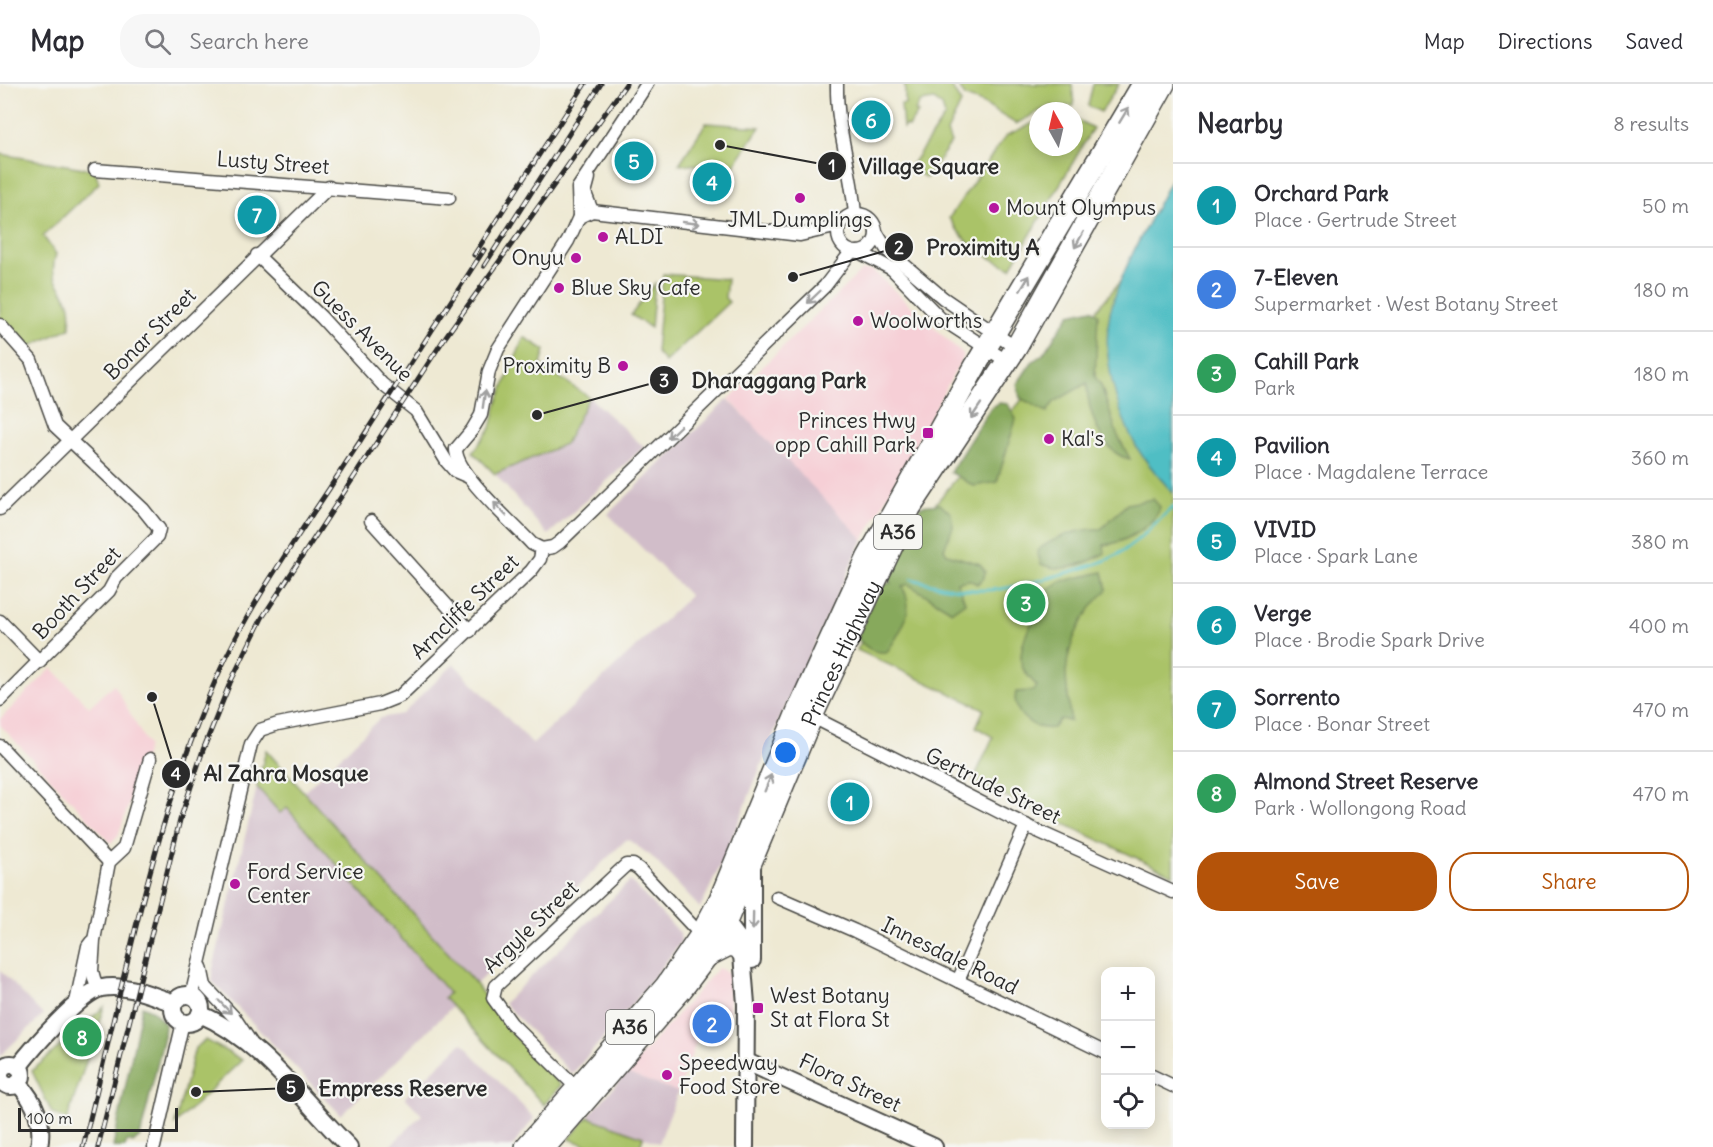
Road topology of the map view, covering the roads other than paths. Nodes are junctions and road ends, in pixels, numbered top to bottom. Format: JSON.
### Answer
{"nodes":[{"id":1,"x":647,"y":84,"type":"edge"},
{"id":2,"x":837,"y":84,"type":"edge"},
{"id":3,"x":1143,"y":84,"type":"edge"},
{"id":4,"x":1164,"y":84,"type":"edge"},
{"id":5,"x":595,"y":164,"type":"junction"},
{"id":6,"x":95,"y":170,"type":"dead end"},
{"id":7,"x":328,"y":187,"type":"junction"},
{"id":8,"x":449,"y":198,"type":"dead end"},
{"id":9,"x":592,"y":211,"type":"junction"},
{"id":10,"x":855,"y":215,"type":"junction"},
{"id":11,"x":579,"y":217,"type":"junction"},
{"id":12,"x":839,"y":226,"type":"junction"},
{"id":13,"x":876,"y":232,"type":"junction"},
{"id":14,"x":855,"y":252,"type":"junction"},
{"id":15,"x":257,"y":255,"type":"junction"},
{"id":16,"x":0,"y":325,"type":"edge"},
{"id":17,"x":991,"y":340,"type":"junction"},
{"id":18,"x":1012,"y":355,"type":"junction"},
{"id":19,"x":434,"y":439,"type":"junction"},
{"id":20,"x":71,"y":440,"type":"junction"},
{"id":21,"x":456,"y":448,"type":"junction"},
{"id":22,"x":469,"y":477,"type":"junction"},
{"id":23,"x":0,"y":509,"type":"edge"},
{"id":24,"x":372,"y":521,"type":"dead end"},
{"id":25,"x":542,"y":549,"type":"junction"},
{"id":26,"x":0,"y":621,"type":"edge"},
{"id":27,"x":470,"y":631,"type":"junction"},
{"id":28,"x":40,"y":662,"type":"junction"},
{"id":29,"x":0,"y":700,"type":"edge"},
{"id":30,"x":805,"y":713,"type":"junction"},
{"id":31,"x":0,"y":746,"type":"edge"},
{"id":32,"x":150,"y":759,"type":"dead end"},
{"id":33,"x":1026,"y":825,"type":"junction"},
{"id":34,"x":110,"y":862,"type":"junction"},
{"id":35,"x":752,"y":862,"type":"junction"},
{"id":36,"x":1173,"y":892,"type":"edge"},
{"id":37,"x":777,"y":897,"type":"dead end"},
{"id":38,"x":720,"y":899,"type":"junction"},
{"id":39,"x":726,"y":922,"type":"junction"},
{"id":40,"x":701,"y":935,"type":"junction"},
{"id":41,"x":94,"y":940,"type":"junction"},
{"id":42,"x":742,"y":952,"type":"junction"},
{"id":43,"x":707,"y":956,"type":"junction"},
{"id":44,"x":200,"y":963,"type":"junction"},
{"id":45,"x":958,"y":981,"type":"junction"},
{"id":46,"x":98,"y":989,"type":"junction"},
{"id":47,"x":191,"y":996,"type":"junction"},
{"id":48,"x":174,"y":1003,"type":"junction"},
{"id":49,"x":746,"y":1004,"type":"junction"},
{"id":50,"x":75,"y":1007,"type":"junction"},
{"id":51,"x":200,"y":1014,"type":"junction"},
{"id":52,"x":183,"y":1022,"type":"junction"},
{"id":53,"x":256,"y":1049,"type":"junction"},
{"id":54,"x":1101,"y":1051,"type":"edge"},
{"id":55,"x":747,"y":1062,"type":"junction"},
{"id":56,"x":1155,"y":1077,"type":"edge"},
{"id":57,"x":10,"y":1079,"type":"edge"},
{"id":58,"x":1173,"y":1086,"type":"edge"},
{"id":59,"x":582,"y":1093,"type":"junction"},
{"id":60,"x":340,"y":1144,"type":"edge"},
{"id":61,"x":39,"y":1147,"type":"edge"},
{"id":62,"x":154,"y":1147,"type":"edge"},
{"id":63,"x":526,"y":1147,"type":"edge"},
{"id":64,"x":545,"y":1147,"type":"edge"},
{"id":65,"x":745,"y":1147,"type":"edge"},
{"id":66,"x":934,"y":1147,"type":"edge"}],
"edges":[{"from":1,"to":5,"type":"street"},
{"from":2,"to":10,"type":"street"},
{"from":17,"to":3,"type":"highway","name":"Princes Highway","number":"A36","one_way":true},
{"from":4,"to":18,"type":"highway","name":"Princes Highway","number":"A36","one_way":true},
{"from":5,"to":9,"type":"street"},
{"from":5,"to":11,"type":"street"},
{"from":6,"to":7,"type":"street","name":"Lusty Street"},
{"from":7,"to":8,"type":"street","name":"Lusty Street"},
{"from":7,"to":15,"type":"street","name":"Bonar Street"},
{"from":9,"to":11,"type":"street"},
{"from":9,"to":12,"type":"street","one_way":true},
{"from":10,"to":12,"type":"street"},
{"from":10,"to":13,"type":"street"},
{"from":21,"to":11,"type":"street","one_way":true},
{"from":12,"to":14,"type":"street"},
{"from":13,"to":14,"type":"street"},
{"from":13,"to":17,"type":"street"},
{"from":14,"to":17,"type":"street"},
{"from":14,"to":25,"type":"street","name":"Arncliffe Street","one_way":true},
{"from":15,"to":19,"type":"street","name":"Guess Avenue"},
{"from":15,"to":20,"type":"street","name":"Bonar Street"},
{"from":16,"to":20,"type":"street"},
{"from":17,"to":18,"type":"street"},
{"from":17,"to":30,"type":"highway","name":"Princes Highway","number":"A36"},
{"from":18,"to":30,"type":"highway","name":"Princes Highway","number":"A36","one_way":true},
{"from":19,"to":21,"type":"street"},
{"from":19,"to":22,"type":"street","name":"Guess Avenue"},
{"from":20,"to":23,"type":"street","name":"Bonar Street"},
{"from":20,"to":28,"type":"street","name":"Booth Street"},
{"from":21,"to":22,"type":"street","name":"Guess Avenue"},
{"from":25,"to":22,"type":"street","name":"Guess Avenue","one_way":true},
{"from":24,"to":27,"type":"street"},
{"from":25,"to":27,"type":"street","name":"Arncliffe Street"},
{"from":26,"to":28,"type":"street"},
{"from":27,"to":44,"type":"street","name":"Arncliffe Street"},
{"from":28,"to":29,"type":"street","name":"Booth Street"},
{"from":30,"to":33,"type":"street","name":"Gertrude Street"},
{"from":30,"to":35,"type":"highway","name":"Princes Highway","number":"A36"},
{"from":38,"to":30,"type":"highway","name":"Princes Highway","number":"A36","one_way":true},
{"from":31,"to":34,"type":"street"},
{"from":32,"to":34,"type":"street"},
{"from":33,"to":36,"type":"street","name":"Gertrude Street"},
{"from":33,"to":45,"type":"street"},
{"from":34,"to":41,"type":"street"},
{"from":35,"to":39,"type":"highway","name":"Princes Highway","number":"A36"},
{"from":35,"to":49,"type":"main road","one_way":true},
{"from":37,"to":45,"type":"street","name":"Innesdale Road"},
{"from":38,"to":39,"type":"main road"},
{"from":38,"to":40,"type":"highway","name":"Princes Highway","number":"A36"},
{"from":39,"to":42,"type":"main road"},
{"from":39,"to":43,"type":"highway","name":"Princes Highway","number":"A36"},
{"from":40,"to":59,"type":"highway","name":"Princes Highway","number":"A36"},
{"from":40,"to":59,"type":"street","name":"Argyle Street"},
{"from":41,"to":46,"type":"street"},
{"from":41,"to":50,"type":"street"},
{"from":42,"to":43,"type":"highway"},
{"from":42,"to":49,"type":"main road"},
{"from":43,"to":59,"type":"highway","name":"Princes Highway","number":"A36"},
{"from":44,"to":47,"type":"street","name":"Arncliffe Street"},
{"from":44,"to":53,"type":"street","one_way":true},
{"from":45,"to":54,"type":"street","name":"Innesdale Road"},
{"from":46,"to":48,"type":"main road"},
{"from":46,"to":50,"type":"main road"},
{"from":47,"to":48,"type":"main road"},
{"from":47,"to":51,"type":"main road"},
{"from":48,"to":52,"type":"main road"},
{"from":49,"to":55,"type":"main road"},
{"from":50,"to":57,"type":"main road"},
{"from":51,"to":52,"type":"main road"},
{"from":51,"to":53,"type":"main road"},
{"from":52,"to":62,"type":"street"},
{"from":53,"to":60,"type":"main road"},
{"from":55,"to":65,"type":"main road"},
{"from":55,"to":66,"type":"main road","name":"Flora Street"},
{"from":56,"to":58,"type":"street"},
{"from":57,"to":61,"type":"main road"},
{"from":59,"to":63,"type":"highway","name":"Princes Highway","number":"A36"},
{"from":59,"to":64,"type":"highway","name":"Princes Highway","number":"A36"}]}
